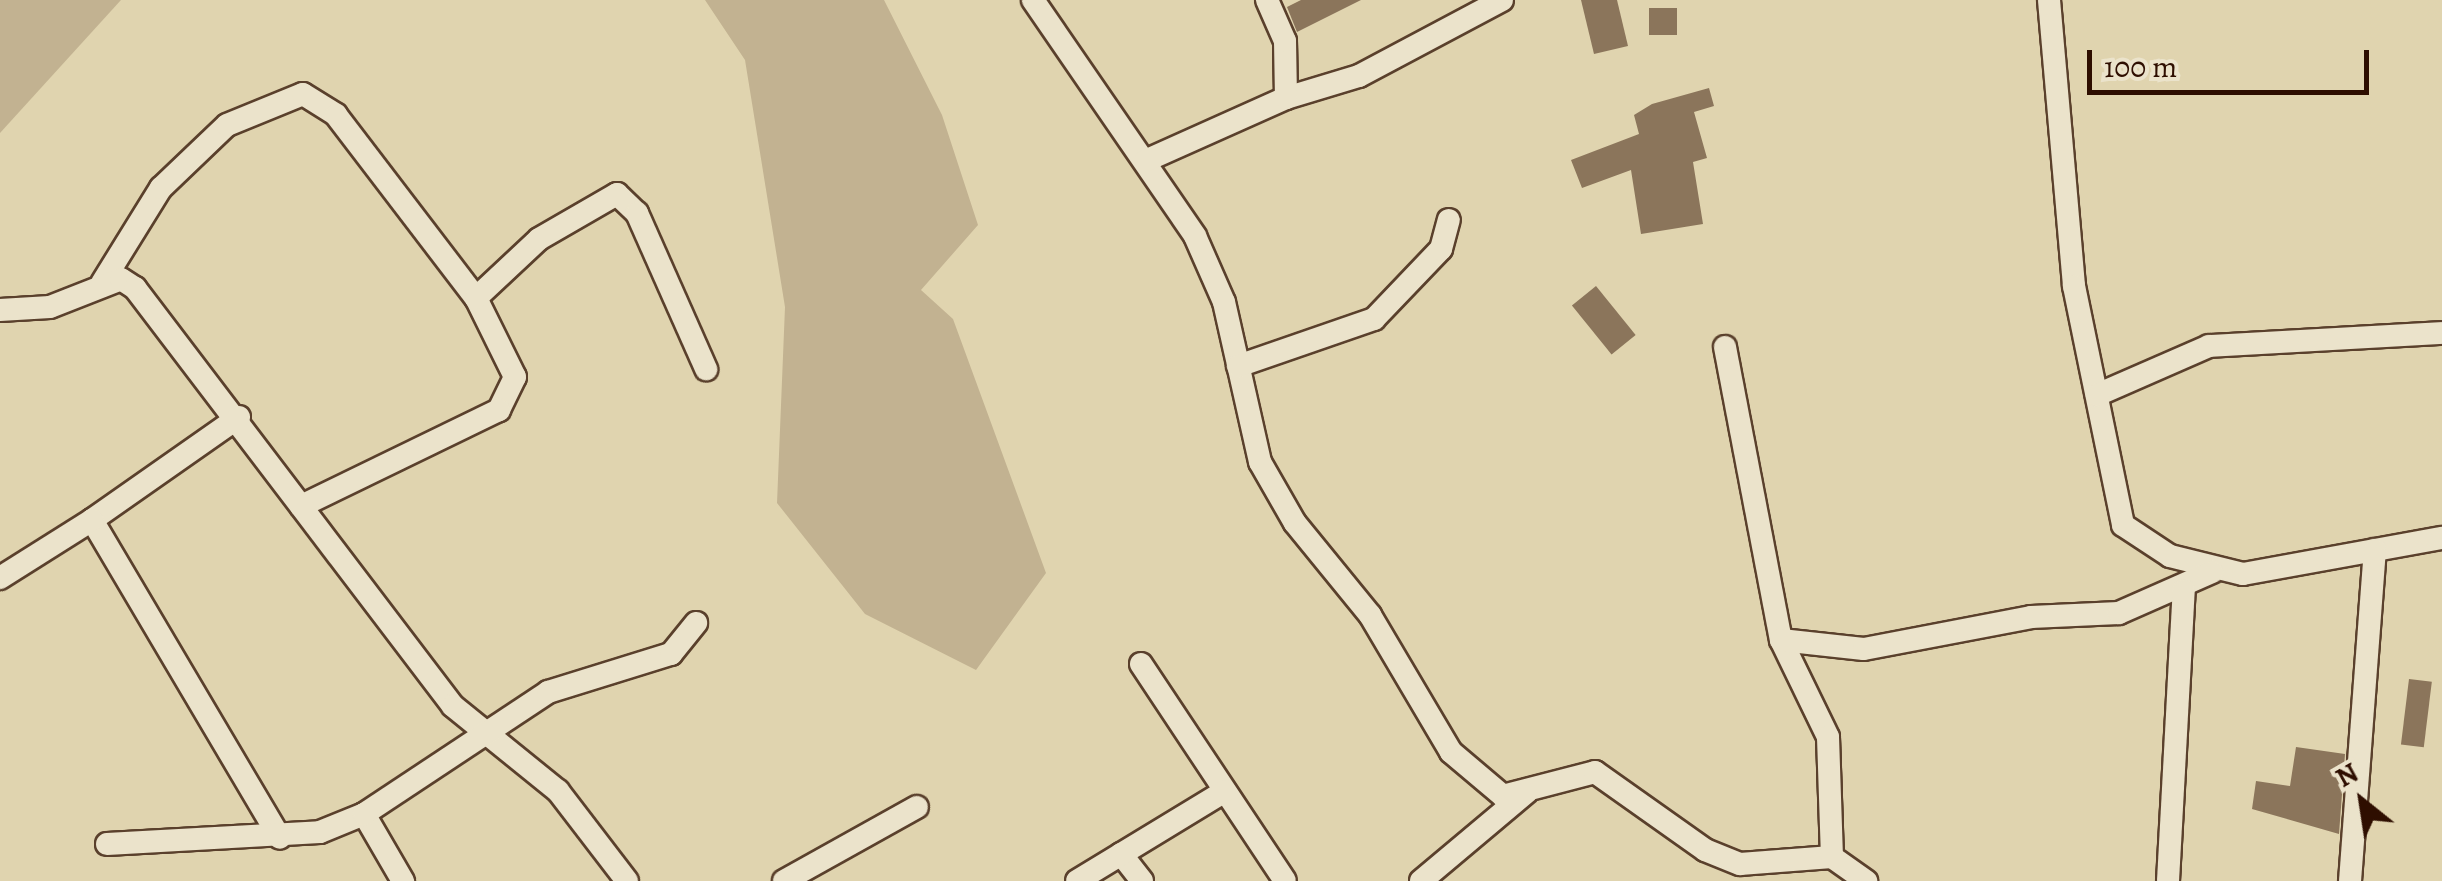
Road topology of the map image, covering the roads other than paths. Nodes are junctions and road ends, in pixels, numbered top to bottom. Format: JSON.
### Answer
{"nodes":[{"id":1,"x":1033,"y":0,"type":"edge"},
{"id":2,"x":1267,"y":0,"type":"edge"},
{"id":3,"x":1502,"y":0,"type":"edge"},
{"id":4,"x":2049,"y":0,"type":"edge"},
{"id":5,"x":1286,"y":98,"type":"junction"},
{"id":6,"x":1146,"y":160,"type":"junction"},
{"id":7,"x":1449,"y":220,"type":"dead end"},
{"id":8,"x":102,"y":282,"type":"junction"},
{"id":9,"x":476,"y":298,"type":"junction"},
{"id":10,"x":0,"y":310,"type":"edge"},
{"id":11,"x":2442,"y":332,"type":"edge"},
{"id":12,"x":1725,"y":347,"type":"dead end"},
{"id":13,"x":1238,"y":366,"type":"junction"},
{"id":14,"x":706,"y":369,"type":"dead end"},
{"id":15,"x":2098,"y":395,"type":"junction"},
{"id":16,"x":238,"y":417,"type":"junction"},
{"id":17,"x":301,"y":506,"type":"junction"},
{"id":18,"x":92,"y":520,"type":"junction"},
{"id":19,"x":2442,"y":538,"type":"edge"},
{"id":20,"x":2374,"y":550,"type":"junction"},
{"id":21,"x":2212,"y":572,"type":"junction"},
{"id":22,"x":0,"y":578,"type":"edge"},
{"id":23,"x":2184,"y":590,"type":"junction"},
{"id":24,"x":696,"y":624,"type":"dead end"},
{"id":25,"x":1780,"y":640,"type":"junction"},
{"id":26,"x":1140,"y":664,"type":"dead end"},
{"id":27,"x":484,"y":734,"type":"junction"},
{"id":28,"x":1224,"y":790,"type":"junction"},
{"id":29,"x":1526,"y":793,"type":"junction"},
{"id":30,"x":918,"y":807,"type":"dead end"},
{"id":31,"x":364,"y":814,"type":"junction"},
{"id":32,"x":280,"y":838,"type":"junction"},
{"id":33,"x":107,"y":844,"type":"dead end"},
{"id":34,"x":1121,"y":854,"type":"junction"},
{"id":35,"x":1832,"y":858,"type":"junction"},
{"id":36,"x":403,"y":881,"type":"edge"},
{"id":37,"x":627,"y":881,"type":"edge"},
{"id":38,"x":784,"y":881,"type":"edge"},
{"id":39,"x":1077,"y":881,"type":"edge"},
{"id":40,"x":1142,"y":881,"type":"edge"},
{"id":41,"x":1286,"y":881,"type":"edge"},
{"id":42,"x":1421,"y":881,"type":"edge"},
{"id":43,"x":1866,"y":881,"type":"edge"},
{"id":44,"x":2168,"y":881,"type":"edge"},
{"id":45,"x":2350,"y":881,"type":"edge"}],
"edges":[{"from":1,"to":6,"type":"street"},
{"from":2,"to":5,"type":"street"},
{"from":3,"to":5,"type":"street"},
{"from":4,"to":15,"type":"street"},
{"from":5,"to":6,"type":"street"},
{"from":6,"to":13,"type":"street"},
{"from":7,"to":13,"type":"street"},
{"from":8,"to":9,"type":"street"},
{"from":8,"to":10,"type":"street"},
{"from":8,"to":16,"type":"street"},
{"from":9,"to":14,"type":"street"},
{"from":9,"to":17,"type":"street"},
{"from":11,"to":15,"type":"street"},
{"from":12,"to":25,"type":"street"},
{"from":13,"to":29,"type":"street"},
{"from":15,"to":21,"type":"street"},
{"from":16,"to":17,"type":"street"},
{"from":16,"to":18,"type":"street"},
{"from":17,"to":27,"type":"street"},
{"from":18,"to":22,"type":"street"},
{"from":18,"to":32,"type":"street"},
{"from":19,"to":20,"type":"street"},
{"from":20,"to":21,"type":"street"},
{"from":20,"to":45,"type":"street"},
{"from":21,"to":23,"type":"street"},
{"from":23,"to":25,"type":"street"},
{"from":23,"to":44,"type":"street"},
{"from":24,"to":27,"type":"street"},
{"from":25,"to":35,"type":"street"},
{"from":26,"to":28,"type":"street"},
{"from":27,"to":31,"type":"street"},
{"from":27,"to":37,"type":"street"},
{"from":28,"to":34,"type":"street"},
{"from":28,"to":41,"type":"street"},
{"from":29,"to":35,"type":"street"},
{"from":29,"to":42,"type":"street"},
{"from":30,"to":38,"type":"street"},
{"from":31,"to":32,"type":"street"},
{"from":31,"to":36,"type":"street"},
{"from":32,"to":33,"type":"street"},
{"from":34,"to":39,"type":"street"},
{"from":34,"to":40,"type":"street"},
{"from":35,"to":43,"type":"street"}]}
